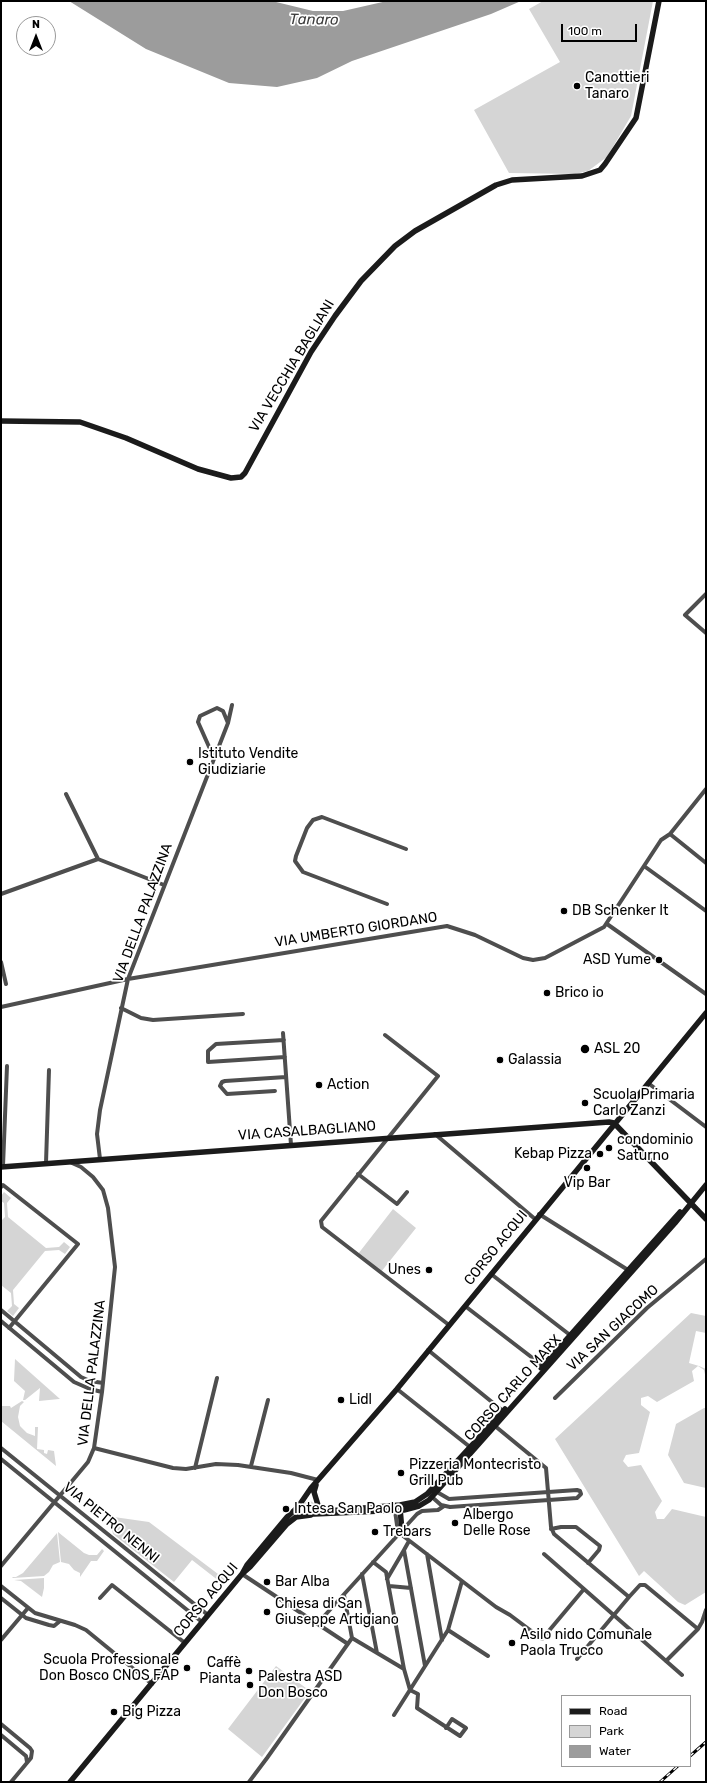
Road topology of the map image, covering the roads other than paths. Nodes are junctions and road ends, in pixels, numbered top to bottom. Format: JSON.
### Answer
{"nodes":[{"id":1,"x":658,"y":1,"type":"edge"},
{"id":2,"x":1,"y":420,"type":"edge"},
{"id":3,"x":706,"y":594,"type":"edge"},
{"id":4,"x":706,"y":634,"type":"edge"},
{"id":5,"x":232,"y":705,"type":"dead end"},
{"id":6,"x":228,"y":723,"type":"junction"},
{"id":7,"x":214,"y":758,"type":"junction"},
{"id":8,"x":706,"y":789,"type":"edge"},
{"id":9,"x":702,"y":793,"type":"junction"},
{"id":10,"x":66,"y":794,"type":"dead end"},
{"id":11,"x":706,"y":797,"type":"edge"},
{"id":12,"x":670,"y":834,"type":"junction"},
{"id":13,"x":406,"y":849,"type":"dead end"},
{"id":14,"x":98,"y":859,"type":"junction"},
{"id":15,"x":706,"y":863,"type":"edge"},
{"id":16,"x":644,"y":866,"type":"junction"},
{"id":17,"x":164,"y":885,"type":"junction"},
{"id":18,"x":1,"y":894,"type":"edge"},
{"id":19,"x":387,"y":904,"type":"dead end"},
{"id":20,"x":706,"y":911,"type":"edge"},
{"id":21,"x":607,"y":924,"type":"junction"},
{"id":22,"x":1,"y":962,"type":"edge"},
{"id":23,"x":128,"y":979,"type":"junction"},
{"id":24,"x":6,"y":984,"type":"dead end"},
{"id":25,"x":706,"y":994,"type":"edge"},
{"id":26,"x":1,"y":1007,"type":"edge"},
{"id":27,"x":121,"y":1008,"type":"junction"},
{"id":28,"x":706,"y":1013,"type":"edge"},
{"id":29,"x":242,"y":1014,"type":"dead end"},
{"id":30,"x":704,"y":1020,"type":"edge"},
{"id":31,"x":283,"y":1033,"type":"dead end"},
{"id":32,"x":386,"y":1034,"type":"dead end"},
{"id":33,"x":284,"y":1040,"type":"junction"},
{"id":34,"x":285,"y":1057,"type":"junction"},
{"id":35,"x":7,"y":1066,"type":"dead end"},
{"id":36,"x":49,"y":1070,"type":"dead end"},
{"id":37,"x":286,"y":1076,"type":"junction"},
{"id":38,"x":648,"y":1083,"type":"junction"},
{"id":39,"x":275,"y":1091,"type":"dead end"},
{"id":40,"x":614,"y":1123,"type":"junction"},
{"id":41,"x":706,"y":1127,"type":"edge"},
{"id":42,"x":434,"y":1134,"type":"junction"},
{"id":43,"x":388,"y":1137,"type":"junction"},
{"id":44,"x":291,"y":1144,"type":"junction"},
{"id":45,"x":100,"y":1159,"type":"junction"},
{"id":46,"x":88,"y":1160,"type":"junction"},
{"id":47,"x":63,"y":1162,"type":"junction"},
{"id":48,"x":46,"y":1163,"type":"junction"},
{"id":49,"x":2,"y":1167,"type":"edge"},
{"id":50,"x":86,"y":1170,"type":"junction"},
{"id":51,"x":358,"y":1174,"type":"junction"},
{"id":52,"x":706,"y":1185,"type":"edge"},
{"id":53,"x":1,"y":1187,"type":"edge"},
{"id":54,"x":407,"y":1192,"type":"dead end"},
{"id":55,"x":691,"y":1202,"type":"junction"},
{"id":56,"x":540,"y":1214,"type":"junction"},
{"id":57,"x":535,"y":1219,"type":"junction"},
{"id":58,"x":706,"y":1219,"type":"edge"},
{"id":59,"x":706,"y":1259,"type":"edge"},
{"id":60,"x":628,"y":1270,"type":"junction"},
{"id":61,"x":491,"y":1274,"type":"junction"},
{"id":62,"x":465,"y":1306,"type":"junction"},
{"id":63,"x":1,"y":1310,"type":"edge"},
{"id":64,"x":1,"y":1321,"type":"edge"},
{"id":65,"x":15,"y":1322,"type":"junction"},
{"id":66,"x":449,"y":1325,"type":"junction"},
{"id":67,"x":9,"y":1328,"type":"junction"},
{"id":68,"x":570,"y":1335,"type":"junction"},
{"id":69,"x":428,"y":1350,"type":"junction"},
{"id":70,"x":543,"y":1366,"type":"junction"},
{"id":71,"x":217,"y":1378,"type":"dead end"},
{"id":72,"x":103,"y":1383,"type":"junction"},
{"id":73,"x":397,"y":1389,"type":"junction"},
{"id":74,"x":102,"y":1392,"type":"junction"},
{"id":75,"x":556,"y":1398,"type":"dead end"},
{"id":76,"x":268,"y":1400,"type":"dead end"},
{"id":77,"x":503,"y":1411,"type":"junction"},
{"id":78,"x":495,"y":1426,"type":"junction"},
{"id":79,"x":470,"y":1447,"type":"junction"},
{"id":80,"x":1,"y":1448,"type":"edge"},
{"id":81,"x":94,"y":1448,"type":"junction"},
{"id":82,"x":1,"y":1459,"type":"edge"},
{"id":83,"x":251,"y":1466,"type":"junction"},
{"id":84,"x":195,"y":1468,"type":"junction"},
{"id":85,"x":318,"y":1480,"type":"junction"},
{"id":86,"x":548,"y":1492,"type":"junction"},
{"id":87,"x":433,"y":1494,"type":"junction"},
{"id":88,"x":60,"y":1496,"type":"junction"},
{"id":89,"x":305,"y":1498,"type":"junction"},
{"id":90,"x":549,"y":1500,"type":"junction"},
{"id":91,"x":54,"y":1503,"type":"junction"},
{"id":92,"x":317,"y":1503,"type":"junction"},
{"id":93,"x":300,"y":1504,"type":"junction"},
{"id":94,"x":444,"y":1506,"type":"junction"},
{"id":95,"x":398,"y":1509,"type":"junction"},
{"id":96,"x":314,"y":1514,"type":"junction"},
{"id":97,"x":305,"y":1515,"type":"junction"},
{"id":98,"x":551,"y":1529,"type":"junction"},
{"id":99,"x":401,"y":1532,"type":"junction"},
{"id":100,"x":409,"y":1541,"type":"junction"},
{"id":101,"x":404,"y":1550,"type":"junction"},
{"id":102,"x":427,"y":1554,"type":"junction"},
{"id":103,"x":544,"y":1554,"type":"dead end"},
{"id":104,"x":373,"y":1562,"type":"junction"},
{"id":105,"x":588,"y":1563,"type":"junction"},
{"id":106,"x":1,"y":1566,"type":"edge"},
{"id":107,"x":242,"y":1574,"type":"junction"},
{"id":108,"x":362,"y":1574,"type":"junction"},
{"id":109,"x":387,"y":1579,"type":"junction"},
{"id":110,"x":462,"y":1581,"type":"junction"},
{"id":111,"x":1,"y":1586,"type":"edge"},
{"id":112,"x":388,"y":1586,"type":"junction"},
{"id":113,"x":411,"y":1588,"type":"junction"},
{"id":114,"x":584,"y":1589,"type":"junction"},
{"id":115,"x":344,"y":1595,"type":"junction"},
{"id":116,"x":628,"y":1597,"type":"junction"},
{"id":117,"x":1,"y":1598,"type":"edge"},
{"id":118,"x":100,"y":1598,"type":"dead end"},
{"id":119,"x":28,"y":1608,"type":"junction"},
{"id":120,"x":706,"y":1610,"type":"edge"},
{"id":121,"x":614,"y":1614,"type":"junction"},
{"id":122,"x":22,"y":1615,"type":"junction"},
{"id":123,"x":208,"y":1615,"type":"junction"},
{"id":124,"x":60,"y":1621,"type":"junction"},
{"id":125,"x":202,"y":1622,"type":"junction"},
{"id":126,"x":317,"y":1624,"type":"junction"},
{"id":127,"x":698,"y":1629,"type":"junction"},
{"id":128,"x":448,"y":1630,"type":"junction"},
{"id":129,"x":352,"y":1638,"type":"junction"},
{"id":130,"x":1,"y":1640,"type":"edge"},
{"id":131,"x":442,"y":1640,"type":"junction"},
{"id":132,"x":185,"y":1644,"type":"junction"},
{"id":133,"x":348,"y":1644,"type":"junction"},
{"id":134,"x":378,"y":1653,"type":"junction"},
{"id":135,"x":488,"y":1656,"type":"dead end"},
{"id":136,"x":577,"y":1659,"type":"dead end"},
{"id":137,"x":666,"y":1661,"type":"junction"},
{"id":138,"x":425,"y":1666,"type":"junction"},
{"id":139,"x":404,"y":1669,"type":"junction"},
{"id":140,"x":682,"y":1675,"type":"dead end"},
{"id":141,"x":152,"y":1684,"type":"junction"},
{"id":142,"x":410,"y":1690,"type":"junction"},
{"id":143,"x":394,"y":1715,"type":"dead end"},
{"id":144,"x":1,"y":1724,"type":"edge"},
{"id":145,"x":446,"y":1728,"type":"junction"},
{"id":146,"x":1,"y":1735,"type":"edge"},
{"id":147,"x":27,"y":1762,"type":"junction"},
{"id":148,"x":11,"y":1782,"type":"edge"},
{"id":149,"x":70,"y":1782,"type":"edge"},
{"id":150,"x":249,"y":1782,"type":"edge"}],
"edges":[{"from":1,"to":2,"type":"street","name":"VIA VECCHIA BAGLIANI"},
{"from":3,"to":4,"type":"street"},
{"from":5,"to":6,"type":"street","name":"VIA DELLA PALAZZINA"},
{"from":6,"to":7,"type":"street","name":"VIA DELLA PALAZZINA"},
{"from":6,"to":7,"type":"street"},
{"from":7,"to":17,"type":"street","name":"VIA DELLA PALAZZINA"},
{"from":8,"to":9,"type":"street","name":"VIA UMBERTO GIORDANO"},
{"from":9,"to":11,"type":"street"},
{"from":9,"to":12,"type":"street","name":"VIA UMBERTO GIORDANO"},
{"from":10,"to":14,"type":"street"},
{"from":12,"to":15,"type":"street"},
{"from":12,"to":16,"type":"street","name":"VIA UMBERTO GIORDANO"},
{"from":13,"to":19,"type":"street","name":"VIA UMBERTO GIORDANO"},
{"from":14,"to":17,"type":"street"},
{"from":14,"to":18,"type":"street"},
{"from":16,"to":20,"type":"street"},
{"from":16,"to":21,"type":"street","name":"VIA UMBERTO GIORDANO"},
{"from":17,"to":23,"type":"street","name":"VIA DELLA PALAZZINA"},
{"from":21,"to":23,"type":"street","name":"VIA UMBERTO GIORDANO"},
{"from":21,"to":25,"type":"street"},
{"from":22,"to":24,"type":"street"},
{"from":23,"to":26,"type":"street","name":"VIA UMBERTO GIORDANO"},
{"from":23,"to":27,"type":"street","name":"VIA DELLA PALAZZINA"},
{"from":27,"to":29,"type":"street"},
{"from":27,"to":45,"type":"street","name":"VIA DELLA PALAZZINA"},
{"from":28,"to":30,"type":"street","name":"CORSO ACQUI"},
{"from":30,"to":38,"type":"street","name":"CORSO ACQUI"},
{"from":31,"to":33,"type":"street"},
{"from":32,"to":43,"type":"street"},
{"from":33,"to":34,"type":"street"},
{"from":33,"to":34,"type":"street"},
{"from":34,"to":37,"type":"street"},
{"from":35,"to":49,"type":"street"},
{"from":36,"to":48,"type":"street"},
{"from":37,"to":39,"type":"street"},
{"from":37,"to":44,"type":"street"},
{"from":38,"to":40,"type":"street","name":"CORSO ACQUI"},
{"from":38,"to":41,"type":"street"},
{"from":40,"to":42,"type":"street","name":"VIA CASALBAGLIANO"},
{"from":40,"to":55,"type":"street"},
{"from":40,"to":56,"type":"street","name":"CORSO ACQUI"},
{"from":42,"to":43,"type":"street","name":"VIA CASALBAGLIANO"},
{"from":42,"to":57,"type":"street"},
{"from":43,"to":44,"type":"street","name":"VIA CASALBAGLIANO"},
{"from":43,"to":51,"type":"street"},
{"from":44,"to":45,"type":"street","name":"VIA CASALBAGLIANO"},
{"from":45,"to":46,"type":"street","name":"VIA CASALBAGLIANO"},
{"from":46,"to":47,"type":"street","name":"VIA CASALBAGLIANO"},
{"from":46,"to":50,"type":"street"},
{"from":47,"to":48,"type":"street","name":"VIA CASALBAGLIANO"},
{"from":47,"to":50,"type":"street"},
{"from":48,"to":49,"type":"street","name":"VIA CASALBAGLIANO"},
{"from":50,"to":72,"type":"street","name":"VIA DELLA PALAZZINA"},
{"from":51,"to":54,"type":"street"},
{"from":51,"to":66,"type":"street"},
{"from":52,"to":55,"type":"street","name":"CORSO CARLO MARX"},
{"from":53,"to":65,"type":"street"},
{"from":55,"to":58,"type":"street"},
{"from":55,"to":60,"type":"street","name":"CORSO CARLO MARX"},
{"from":55,"to":78,"type":"street","name":"CORSO CARLO MARX"},
{"from":56,"to":57,"type":"street","name":"CORSO ACQUI"},
{"from":56,"to":60,"type":"street"},
{"from":57,"to":61,"type":"street","name":"CORSO ACQUI"},
{"from":59,"to":75,"type":"street","name":"VIA SAN GIACOMO"},
{"from":60,"to":68,"type":"street","name":"CORSO CARLO MARX"},
{"from":61,"to":62,"type":"street","name":"CORSO ACQUI"},
{"from":61,"to":68,"type":"street"},
{"from":62,"to":66,"type":"street","name":"CORSO ACQUI"},
{"from":62,"to":70,"type":"street"},
{"from":63,"to":65,"type":"street"},
{"from":64,"to":67,"type":"street"},
{"from":65,"to":67,"type":"street"},
{"from":65,"to":72,"type":"street"},
{"from":66,"to":69,"type":"street","name":"CORSO ACQUI"},
{"from":67,"to":74,"type":"street"},
{"from":68,"to":70,"type":"street","name":"CORSO CARLO MARX"},
{"from":69,"to":73,"type":"street","name":"CORSO ACQUI"},
{"from":69,"to":77,"type":"street"},
{"from":70,"to":77,"type":"street","name":"CORSO CARLO MARX"},
{"from":71,"to":84,"type":"street"},
{"from":72,"to":74,"type":"street","name":"VIA DELLA PALAZZINA"},
{"from":73,"to":79,"type":"street"},
{"from":73,"to":85,"type":"street","name":"CORSO ACQUI"},
{"from":74,"to":81,"type":"street","name":"VIA DELLA PALAZZINA"},
{"from":76,"to":83,"type":"street"},
{"from":77,"to":79,"type":"street","name":"CORSO CARLO MARX"},
{"from":78,"to":86,"type":"street"},
{"from":78,"to":87,"type":"street","name":"CORSO CARLO MARX"},
{"from":79,"to":87,"type":"street","name":"CORSO CARLO MARX"},
{"from":80,"to":88,"type":"street","name":"VIA PIETRO NENNI"},
{"from":81,"to":84,"type":"street"},
{"from":81,"to":88,"type":"street","name":"VIA DELLA PALAZZINA"},
{"from":82,"to":91,"type":"street","name":"VIA PIETRO NENNI"},
{"from":83,"to":84,"type":"street"},
{"from":83,"to":85,"type":"street"},
{"from":85,"to":89,"type":"street","name":"CORSO ACQUI"},
{"from":85,"to":92,"type":"street"},
{"from":86,"to":87,"type":"street"},
{"from":86,"to":90,"type":"street"},
{"from":86,"to":90,"type":"street"},
{"from":87,"to":94,"type":"street"},
{"from":87,"to":95,"type":"street","name":"CORSO CARLO MARX"},
{"from":88,"to":91,"type":"street","name":"VIA DELLA PALAZZINA"},
{"from":88,"to":123,"type":"street","name":"VIA PIETRO NENNI"},
{"from":89,"to":92,"type":"street"},
{"from":89,"to":93,"type":"street"},
{"from":90,"to":94,"type":"street"},
{"from":90,"to":98,"type":"street"},
{"from":91,"to":106,"type":"street","name":"VIA DELLA PALAZZINA"},
{"from":91,"to":125,"type":"street","name":"VIA PIETRO NENNI"},
{"from":92,"to":95,"type":"street","name":"CORSO CARLO MARX"},
{"from":92,"to":96,"type":"street"},
{"from":93,"to":97,"type":"street"},
{"from":93,"to":107,"type":"street"},
{"from":94,"to":99,"type":"street"},
{"from":95,"to":96,"type":"street","name":"CORSO CARLO MARX"},
{"from":95,"to":99,"type":"street"},
{"from":96,"to":97,"type":"street"},
{"from":97,"to":107,"type":"street","name":"CORSO ACQUI"},
{"from":98,"to":105,"type":"street"},
{"from":98,"to":105,"type":"street"},
{"from":99,"to":100,"type":"street"},
{"from":99,"to":104,"type":"street"},
{"from":100,"to":101,"type":"street"},
{"from":100,"to":102,"type":"street"},
{"from":101,"to":109,"type":"street"},
{"from":101,"to":113,"type":"street"},
{"from":102,"to":110,"type":"street"},
{"from":102,"to":131,"type":"street"},
{"from":103,"to":114,"type":"street"},
{"from":104,"to":108,"type":"street"},
{"from":104,"to":109,"type":"street"},
{"from":105,"to":116,"type":"street"},
{"from":107,"to":123,"type":"street","name":"CORSO ACQUI"},
{"from":107,"to":126,"type":"street"},
{"from":108,"to":115,"type":"street"},
{"from":108,"to":134,"type":"street"},
{"from":109,"to":112,"type":"street"},
{"from":110,"to":114,"type":"street"},
{"from":110,"to":128,"type":"street"},
{"from":111,"to":119,"type":"street"},
{"from":112,"to":113,"type":"street"},
{"from":112,"to":139,"type":"street"},
{"from":113,"to":138,"type":"street"},
{"from":114,"to":121,"type":"street"},
{"from":115,"to":126,"type":"street"},
{"from":115,"to":129,"type":"street"},
{"from":116,"to":121,"type":"street"},
{"from":116,"to":127,"type":"street"},
{"from":117,"to":122,"type":"street"},
{"from":118,"to":132,"type":"street"},
{"from":119,"to":122,"type":"street"},
{"from":119,"to":124,"type":"street"},
{"from":120,"to":127,"type":"street"},
{"from":121,"to":136,"type":"street"},
{"from":121,"to":137,"type":"street"},
{"from":122,"to":124,"type":"street"},
{"from":122,"to":130,"type":"street"},
{"from":123,"to":125,"type":"street","name":"CORSO ACQUI"},
{"from":124,"to":141,"type":"street"},
{"from":125,"to":132,"type":"street","name":"CORSO ACQUI"},
{"from":126,"to":133,"type":"street"},
{"from":127,"to":137,"type":"street"},
{"from":128,"to":131,"type":"street"},
{"from":128,"to":135,"type":"street"},
{"from":129,"to":133,"type":"street"},
{"from":129,"to":134,"type":"street"},
{"from":131,"to":138,"type":"street"},
{"from":132,"to":141,"type":"street","name":"CORSO ACQUI"},
{"from":133,"to":150,"type":"street"},
{"from":134,"to":139,"type":"street"},
{"from":137,"to":140,"type":"street"},
{"from":138,"to":142,"type":"street"},
{"from":139,"to":142,"type":"street"},
{"from":141,"to":149,"type":"street","name":"CORSO ACQUI"},
{"from":142,"to":143,"type":"street"},
{"from":142,"to":145,"type":"street"},
{"from":144,"to":147,"type":"street"},
{"from":145,"to":145,"type":"street"},
{"from":146,"to":147,"type":"street"},
{"from":147,"to":148,"type":"street"}]}
